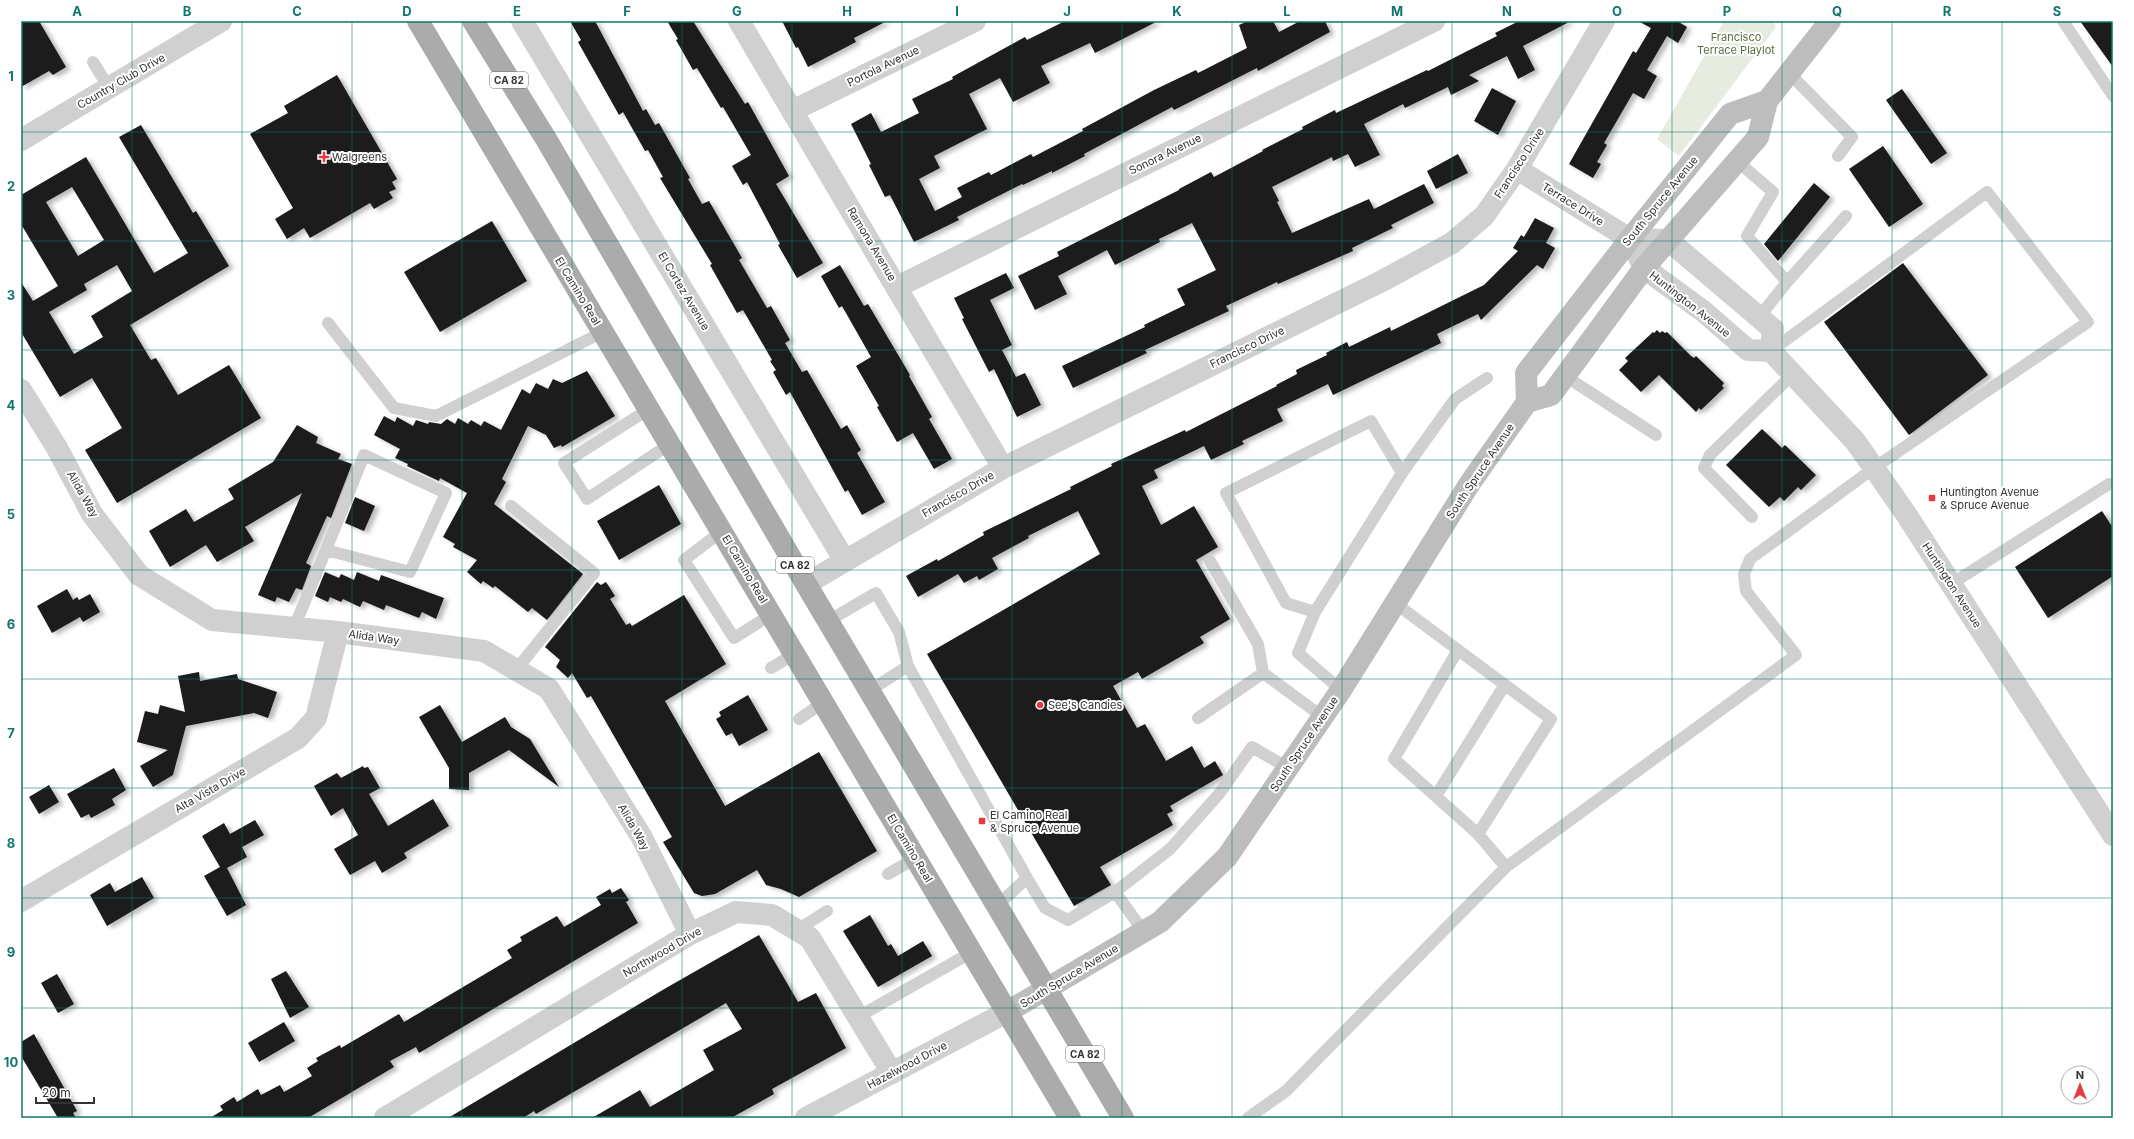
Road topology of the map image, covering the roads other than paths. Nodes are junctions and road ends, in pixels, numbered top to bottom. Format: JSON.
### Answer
{"nodes":[{"id":1,"x":221,"y":21,"type":"edge"},
{"id":2,"x":418,"y":21,"type":"edge"},
{"id":3,"x":473,"y":21,"type":"edge"},
{"id":4,"x":522,"y":21,"type":"edge"},
{"id":5,"x":739,"y":21,"type":"edge"},
{"id":6,"x":974,"y":21,"type":"edge"},
{"id":7,"x":1434,"y":21,"type":"edge"},
{"id":8,"x":1604,"y":21,"type":"edge"},
{"id":9,"x":1830,"y":21,"type":"edge"},
{"id":10,"x":2063,"y":21,"type":"edge"},
{"id":11,"x":93,"y":62,"type":"dead end"},
{"id":12,"x":1789,"y":73,"type":"junction"},
{"id":13,"x":109,"y":88,"type":"junction"},
{"id":14,"x":2113,"y":96,"type":"edge"},
{"id":15,"x":1767,"y":101,"type":"junction"},
{"id":16,"x":792,"y":111,"type":"junction"},
{"id":17,"x":21,"y":140,"type":"edge"},
{"id":18,"x":1838,"y":156,"type":"dead end"},
{"id":19,"x":1737,"y":161,"type":"junction"},
{"id":20,"x":1517,"y":169,"type":"junction"},
{"id":21,"x":1846,"y":216,"type":"dead end"},
{"id":22,"x":1630,"y":239,"type":"junction"},
{"id":23,"x":1668,"y":240,"type":"junction"},
{"id":24,"x":1644,"y":268,"type":"junction"},
{"id":25,"x":1787,"y":282,"type":"junction"},
{"id":26,"x":897,"y":287,"type":"junction"},
{"id":27,"x":1760,"y":316,"type":"junction"},
{"id":28,"x":328,"y":323,"type":"dead end"},
{"id":29,"x":603,"y":332,"type":"junction"},
{"id":30,"x":1771,"y":351,"type":"junction"},
{"id":31,"x":1792,"y":374,"type":"junction"},
{"id":32,"x":1564,"y":376,"type":"junction"},
{"id":33,"x":1487,"y":378,"type":"dead end"},
{"id":34,"x":21,"y":390,"type":"edge"},
{"id":35,"x":1527,"y":402,"type":"junction"},
{"id":36,"x":649,"y":409,"type":"junction"},
{"id":37,"x":1656,"y":436,"type":"dead end"},
{"id":38,"x":670,"y":444,"type":"junction"},
{"id":39,"x":1003,"y":468,"type":"junction"},
{"id":40,"x":1874,"y":468,"type":"junction"},
{"id":41,"x":1402,"y":474,"type":"junction"},
{"id":42,"x":2109,"y":484,"type":"dead end"},
{"id":43,"x":512,"y":506,"type":"dead end"},
{"id":44,"x":1752,"y":517,"type":"dead end"},
{"id":45,"x":722,"y":531,"type":"junction"},
{"id":46,"x":326,"y":550,"type":"junction"},
{"id":47,"x":845,"y":561,"type":"junction"},
{"id":48,"x":1210,"y":561,"type":"dead end"},
{"id":49,"x":806,"y":584,"type":"junction"},
{"id":50,"x":1951,"y":584,"type":"junction"},
{"id":51,"x":1395,"y":603,"type":"junction"},
{"id":52,"x":1315,"y":612,"type":"junction"},
{"id":53,"x":772,"y":614,"type":"junction"},
{"id":54,"x":828,"y":621,"type":"junction"},
{"id":55,"x":294,"y":628,"type":"junction"},
{"id":56,"x":338,"y":632,"type":"junction"},
{"id":57,"x":1458,"y":650,"type":"junction"},
{"id":58,"x":796,"y":653,"type":"junction"},
{"id":59,"x":908,"y":666,"type":"junction"},
{"id":60,"x":771,"y":668,"type":"dead end"},
{"id":61,"x":516,"y":670,"type":"junction"},
{"id":62,"x":1263,"y":673,"type":"junction"},
{"id":63,"x":1504,"y":686,"type":"junction"},
{"id":64,"x":1341,"y":690,"type":"junction"},
{"id":65,"x":870,"y":691,"type":"junction"},
{"id":66,"x":824,"y":702,"type":"junction"},
{"id":67,"x":1323,"y":717,"type":"junction"},
{"id":68,"x":1198,"y":718,"type":"dead end"},
{"id":69,"x":799,"y":719,"type":"dead end"},
{"id":70,"x":1288,"y":768,"type":"junction"},
{"id":71,"x":1436,"y":796,"type":"junction"},
{"id":72,"x":2112,"y":830,"type":"edge"},
{"id":73,"x":1478,"y":834,"type":"junction"},
{"id":74,"x":916,"y":858,"type":"junction"},
{"id":75,"x":1506,"y":867,"type":"junction"},
{"id":76,"x":888,"y":874,"type":"dead end"},
{"id":77,"x":1027,"y":878,"type":"junction"},
{"id":78,"x":1115,"y":892,"type":"junction"},
{"id":79,"x":21,"y":902,"type":"edge"},
{"id":80,"x":997,"y":906,"type":"junction"},
{"id":81,"x":827,"y":911,"type":"dead end"},
{"id":82,"x":797,"y":930,"type":"junction"},
{"id":83,"x":1144,"y":932,"type":"junction"},
{"id":84,"x":690,"y":934,"type":"junction"},
{"id":85,"x":972,"y":952,"type":"junction"},
{"id":86,"x":1047,"y":989,"type":"junction"},
{"id":87,"x":1007,"y":1012,"type":"junction"},
{"id":88,"x":858,"y":1017,"type":"junction"},
{"id":89,"x":892,"y":1073,"type":"junction"},
{"id":90,"x":829,"y":1112,"type":"edge"},
{"id":91,"x":385,"y":1118,"type":"edge"},
{"id":92,"x":806,"y":1118,"type":"edge"},
{"id":93,"x":1070,"y":1118,"type":"edge"},
{"id":94,"x":1123,"y":1118,"type":"edge"},
{"id":95,"x":1248,"y":1118,"type":"edge"}],
"edges":[{"from":1,"to":13,"type":"street","name":"Country Club Drive"},
{"from":2,"to":29,"type":"main road","name":"El Camino Real"},
{"from":3,"to":49,"type":"main road","number":"CA 82"},
{"from":4,"to":47,"type":"street","name":"El Cortez Avenue"},
{"from":5,"to":16,"type":"street","name":"Ramona Avenue"},
{"from":6,"to":16,"type":"street","name":"Portola Avenue"},
{"from":7,"to":26,"type":"street","name":"Sonora Avenue"},
{"from":8,"to":20,"type":"street","name":"Francisco Drive"},
{"from":9,"to":12,"type":"main road"},
{"from":10,"to":14,"type":"lane"},
{"from":11,"to":13,"type":"lane"},
{"from":12,"to":15,"type":"main road"},
{"from":12,"to":18,"type":"lane"},
{"from":13,"to":17,"type":"street","name":"Country Club Drive"},
{"from":15,"to":19,"type":"main road"},
{"from":15,"to":22,"type":"main road","name":"South Spruce Avenue"},
{"from":16,"to":26,"type":"street","name":"Ramona Avenue"},
{"from":19,"to":23,"type":"main road"},
{"from":19,"to":25,"type":"lane"},
{"from":20,"to":22,"type":"street","name":"Terrace Drive"},
{"from":20,"to":39,"type":"street","name":"Francisco Drive"},
{"from":21,"to":25,"type":"lane"},
{"from":22,"to":23,"type":"street"},
{"from":22,"to":24,"type":"street","name":"Huntington Avenue"},
{"from":22,"to":35,"type":"main road","name":"South Spruce Avenue"},
{"from":23,"to":24,"type":"main road"},
{"from":23,"to":27,"type":"street"},
{"from":24,"to":30,"type":"street","name":"Huntington Avenue"},
{"from":24,"to":32,"type":"main road"},
{"from":25,"to":27,"type":"lane"},
{"from":26,"to":39,"type":"street","name":"Ramona Avenue"},
{"from":27,"to":30,"type":"street"},
{"from":28,"to":29,"type":"lane"},
{"from":29,"to":36,"type":"main road","name":"El Camino Real"},
{"from":30,"to":31,"type":"street","name":"Huntington Avenue"},
{"from":30,"to":40,"type":"lane"},
{"from":31,"to":40,"type":"street","name":"Huntington Avenue"},
{"from":31,"to":44,"type":"lane"},
{"from":32,"to":35,"type":"main road"},
{"from":32,"to":37,"type":"lane"},
{"from":33,"to":41,"type":"lane"},
{"from":34,"to":55,"type":"street","name":"Alida Way"},
{"from":35,"to":51,"type":"main road","name":"South Spruce Avenue"},
{"from":36,"to":38,"type":"main road","name":"El Camino Real"},
{"from":36,"to":38,"type":"lane"},
{"from":38,"to":45,"type":"main road","name":"El Camino Real"},
{"from":39,"to":47,"type":"street","name":"Francisco Drive"},
{"from":40,"to":50,"type":"street","name":"Huntington Avenue"},
{"from":40,"to":75,"type":"lane"},
{"from":41,"to":52,"type":"lane"},
{"from":41,"to":52,"type":"lane"},
{"from":42,"to":50,"type":"lane"},
{"from":43,"to":61,"type":"lane"},
{"from":45,"to":53,"type":"main road","name":"El Camino Real"},
{"from":45,"to":53,"type":"lane"},
{"from":46,"to":46,"type":"lane"},
{"from":46,"to":55,"type":"lane"},
{"from":47,"to":49,"type":"street","name":"Francisco Drive"},
{"from":48,"to":62,"type":"lane"},
{"from":49,"to":54,"type":"main road","number":"CA 82"},
{"from":50,"to":72,"type":"street","name":"Huntington Avenue"},
{"from":51,"to":57,"type":"lane"},
{"from":51,"to":64,"type":"main road","name":"South Spruce Avenue"},
{"from":52,"to":64,"type":"lane"},
{"from":53,"to":58,"type":"main road","name":"El Camino Real"},
{"from":54,"to":59,"type":"lane"},
{"from":54,"to":65,"type":"main road","number":"CA 82"},
{"from":55,"to":56,"type":"street","name":"Alida Way"},
{"from":56,"to":61,"type":"street","name":"Alida Way"},
{"from":56,"to":79,"type":"street","name":"Alta Vista Drive"},
{"from":57,"to":63,"type":"lane"},
{"from":57,"to":71,"type":"lane"},
{"from":58,"to":60,"type":"lane"},
{"from":58,"to":66,"type":"main road","name":"El Camino Real"},
{"from":59,"to":65,"type":"lane"},
{"from":59,"to":77,"type":"lane"},
{"from":61,"to":84,"type":"street","name":"Alida Way"},
{"from":62,"to":67,"type":"lane"},
{"from":62,"to":68,"type":"lane"},
{"from":63,"to":71,"type":"lane"},
{"from":63,"to":73,"type":"lane"},
{"from":64,"to":67,"type":"main road","name":"South Spruce Avenue"},
{"from":65,"to":80,"type":"main road","number":"CA 82"},
{"from":66,"to":69,"type":"lane"},
{"from":66,"to":74,"type":"main road","name":"El Camino Real"},
{"from":67,"to":70,"type":"main road","name":"South Spruce Avenue"},
{"from":70,"to":78,"type":"lane"},
{"from":70,"to":83,"type":"main road","name":"South Spruce Avenue"},
{"from":71,"to":73,"type":"lane"},
{"from":73,"to":75,"type":"lane"},
{"from":74,"to":76,"type":"lane"},
{"from":74,"to":85,"type":"main road","name":"El Camino Real"},
{"from":75,"to":95,"type":"lane"},
{"from":77,"to":78,"type":"lane"},
{"from":77,"to":80,"type":"lane"},
{"from":78,"to":83,"type":"lane"},
{"from":80,"to":86,"type":"main road","number":"CA 82"},
{"from":81,"to":82,"type":"lane"},
{"from":82,"to":84,"type":"street","name":"Northwood Drive"},
{"from":82,"to":88,"type":"street","name":"Northwood Drive"},
{"from":83,"to":86,"type":"main road","name":"South Spruce Avenue"},
{"from":84,"to":91,"type":"street","name":"Northwood Drive"},
{"from":85,"to":87,"type":"main road","name":"El Camino Real"},
{"from":85,"to":88,"type":"lane"},
{"from":86,"to":87,"type":"main road","name":"South Spruce Avenue"},
{"from":86,"to":94,"type":"main road","number":"CA 82"},
{"from":87,"to":89,"type":"street","name":"Hazelwood Drive"},
{"from":87,"to":93,"type":"main road","name":"El Camino Real"},
{"from":88,"to":89,"type":"street","name":"Northwood Drive"},
{"from":89,"to":90,"type":"street","name":"Hazelwood Drive"},
{"from":90,"to":92,"type":"street","name":"Hazelwood Drive"}]}
